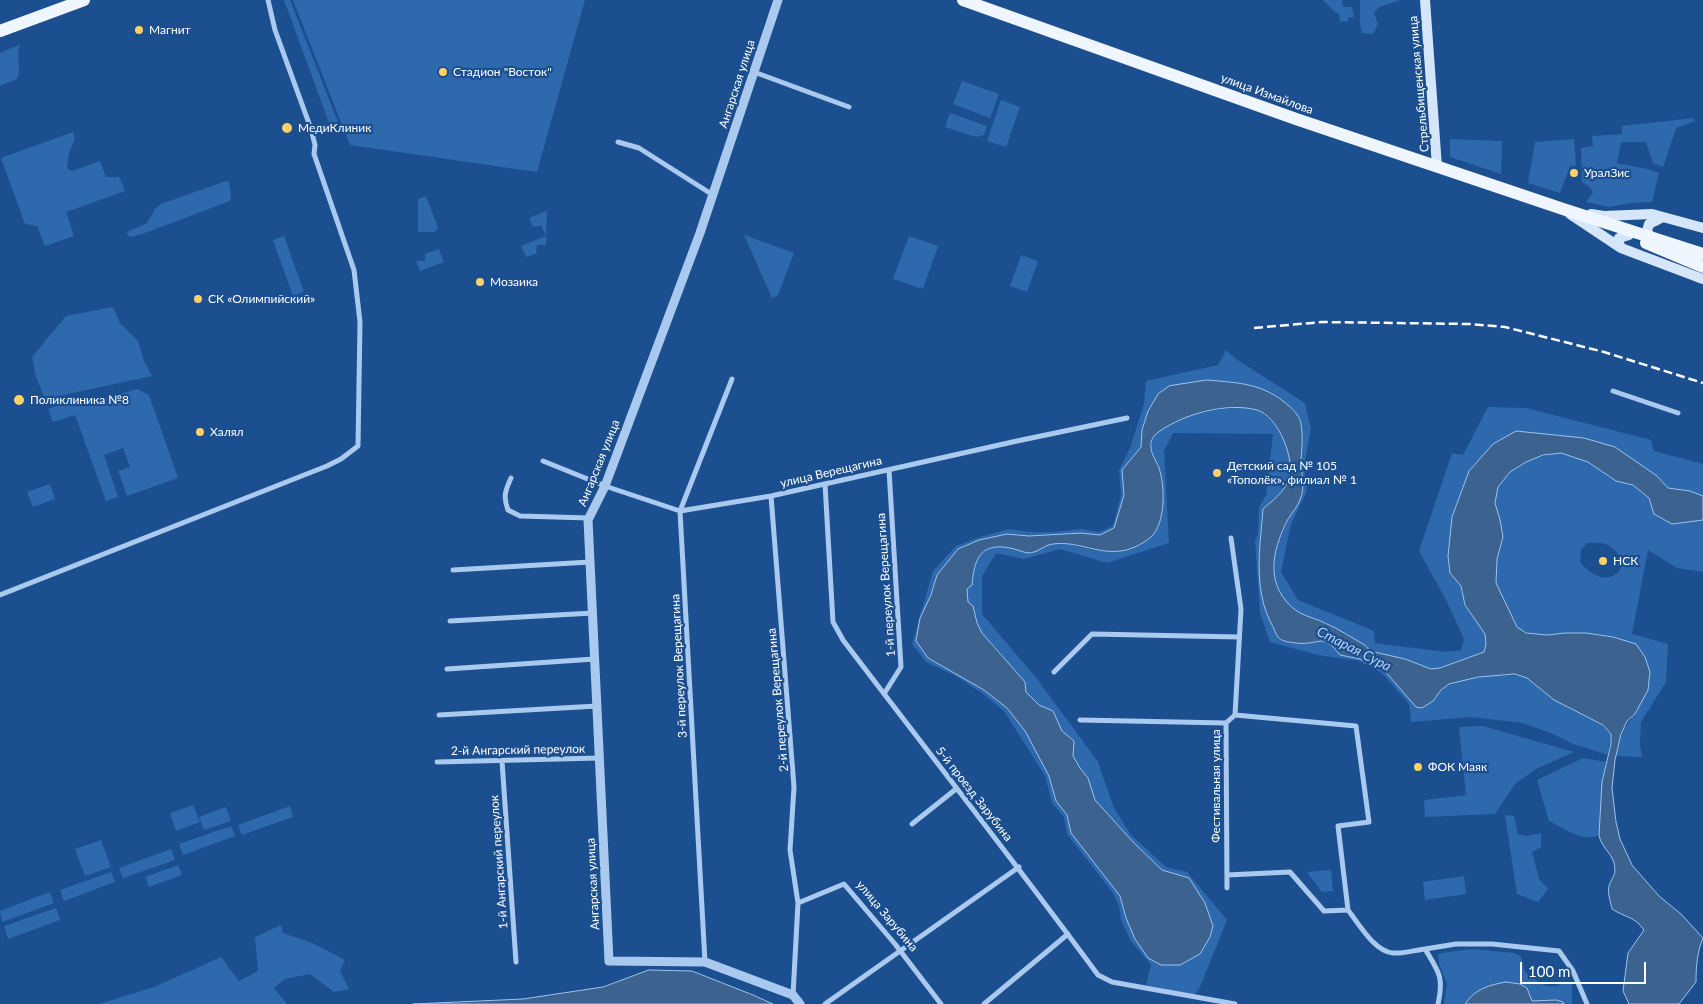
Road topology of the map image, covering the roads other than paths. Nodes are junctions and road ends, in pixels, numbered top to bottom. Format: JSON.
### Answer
{"nodes":[{"id":1,"x":84,"y":0,"type":"edge"},
{"id":2,"x":268,"y":0,"type":"edge"},
{"id":3,"x":778,"y":0,"type":"edge"},
{"id":4,"x":963,"y":0,"type":"edge"},
{"id":5,"x":1425,"y":0,"type":"edge"},
{"id":6,"x":0,"y":31,"type":"edge"},
{"id":7,"x":754,"y":72,"type":"junction"},
{"id":8,"x":849,"y":107,"type":"dead end"},
{"id":9,"x":618,"y":142,"type":"dead end"},
{"id":10,"x":1437,"y":167,"type":"junction"},
{"id":11,"x":713,"y":194,"type":"junction"},
{"id":12,"x":1563,"y":209,"type":"junction"},
{"id":13,"x":1664,"y":216,"type":"junction"},
{"id":14,"x":1589,"y":218,"type":"junction"},
{"id":15,"x":1703,"y":228,"type":"edge"},
{"id":16,"x":1629,"y":235,"type":"junction"},
{"id":17,"x":1650,"y":237,"type":"junction"},
{"id":18,"x":1621,"y":248,"type":"junction"},
{"id":19,"x":1703,"y":254,"type":"edge"},
{"id":20,"x":1703,"y":267,"type":"edge"},
{"id":21,"x":1703,"y":279,"type":"edge"},
{"id":22,"x":732,"y":379,"type":"dead end"},
{"id":23,"x":1613,"y":392,"type":"dead end"},
{"id":24,"x":1678,"y":413,"type":"dead end"},
{"id":25,"x":1128,"y":418,"type":"dead end"},
{"id":26,"x":543,"y":461,"type":"dead end"},
{"id":27,"x":888,"y":470,"type":"junction"},
{"id":28,"x":511,"y":478,"type":"dead end"},
{"id":29,"x":824,"y":484,"type":"junction"},
{"id":30,"x":605,"y":486,"type":"junction"},
{"id":31,"x":771,"y":496,"type":"junction"},
{"id":32,"x":680,"y":511,"type":"junction"},
{"id":33,"x":590,"y":518,"type":"junction"},
{"id":34,"x":1231,"y":538,"type":"dead end"},
{"id":35,"x":590,"y":562,"type":"junction"},
{"id":36,"x":454,"y":570,"type":"dead end"},
{"id":37,"x":0,"y":595,"type":"edge"},
{"id":38,"x":593,"y":614,"type":"junction"},
{"id":39,"x":450,"y":621,"type":"dead end"},
{"id":40,"x":1239,"y":637,"type":"junction"},
{"id":41,"x":595,"y":659,"type":"junction"},
{"id":42,"x":447,"y":669,"type":"dead end"},
{"id":43,"x":1054,"y":672,"type":"dead end"},
{"id":44,"x":884,"y":694,"type":"junction"},
{"id":45,"x":597,"y":706,"type":"junction"},
{"id":46,"x":1235,"y":714,"type":"junction"},
{"id":47,"x":439,"y":715,"type":"dead end"},
{"id":48,"x":1080,"y":720,"type":"dead end"},
{"id":49,"x":1226,"y":723,"type":"junction"},
{"id":50,"x":600,"y":758,"type":"junction"},
{"id":51,"x":502,"y":761,"type":"junction"},
{"id":52,"x":437,"y":762,"type":"dead end"},
{"id":53,"x":956,"y":789,"type":"junction"},
{"id":54,"x":912,"y":824,"type":"dead end"},
{"id":55,"x":1019,"y":867,"type":"junction"},
{"id":56,"x":1227,"y":876,"type":"junction"},
{"id":57,"x":1227,"y":888,"type":"dead end"},
{"id":58,"x":798,"y":903,"type":"junction"},
{"id":59,"x":1348,"y":910,"type":"junction"},
{"id":60,"x":1068,"y":934,"type":"junction"},
{"id":61,"x":1425,"y":949,"type":"junction"},
{"id":62,"x":900,"y":951,"type":"junction"},
{"id":63,"x":516,"y":962,"type":"dead end"},
{"id":64,"x":704,"y":962,"type":"junction"},
{"id":65,"x":793,"y":996,"type":"junction"},
{"id":66,"x":800,"y":1004,"type":"edge"},
{"id":67,"x":825,"y":1004,"type":"edge"},
{"id":68,"x":941,"y":1004,"type":"edge"},
{"id":69,"x":984,"y":1004,"type":"edge"},
{"id":70,"x":1235,"y":1004,"type":"edge"},
{"id":71,"x":1438,"y":1004,"type":"edge"},
{"id":72,"x":1586,"y":1004,"type":"edge"}],
"edges":[{"from":1,"to":6,"type":"main road"},
{"from":2,"to":37,"type":"street"},
{"from":3,"to":7,"type":"street","name":"Ангарская улица"},
{"from":4,"to":10,"type":"main road","name":"улица Измайлова"},
{"from":5,"to":10,"type":"main road","name":"Стрельбищенская улица"},
{"from":7,"to":8,"type":"street"},
{"from":7,"to":11,"type":"street","name":"Ангарская улица"},
{"from":9,"to":11,"type":"street"},
{"from":10,"to":12,"type":"main road","name":"улица Измайлова"},
{"from":11,"to":30,"type":"street","name":"Ангарская улица"},
{"from":12,"to":13,"type":"main road","name":"улица Измайлова"},
{"from":12,"to":14,"type":"main road","name":"улица Измайлова"},
{"from":12,"to":18,"type":"main road"},
{"from":13,"to":15,"type":"main road","name":"улица Измайлова"},
{"from":13,"to":17,"type":"main road"},
{"from":14,"to":16,"type":"main road"},
{"from":14,"to":17,"type":"main road"},
{"from":16,"to":18,"type":"main road"},
{"from":16,"to":20,"type":"main road"},
{"from":17,"to":19,"type":"main road"},
{"from":18,"to":21,"type":"main road"},
{"from":22,"to":32,"type":"street","name":"3-й переулок Верещагина"},
{"from":23,"to":24,"type":"street"},
{"from":25,"to":27,"type":"street","name":"улица Верещагина"},
{"from":26,"to":30,"type":"street","name":"улица Верещагина"},
{"from":27,"to":29,"type":"street","name":"улица Верещагина"},
{"from":27,"to":44,"type":"street","name":"1-й переулок Верещагина"},
{"from":28,"to":33,"type":"street"},
{"from":29,"to":31,"type":"street","name":"улица Верещагина"},
{"from":29,"to":44,"type":"street","name":"5-й проезд Зарубина"},
{"from":30,"to":32,"type":"street","name":"улица Верещагина"},
{"from":30,"to":33,"type":"street","name":"Ангарская улица"},
{"from":31,"to":32,"type":"street","name":"улица Верещагина"},
{"from":31,"to":58,"type":"street","name":"2-й переулок Верещагина"},
{"from":32,"to":64,"type":"street","name":"3-й переулок Верещагина"},
{"from":33,"to":35,"type":"street","name":"Ангарская улица"},
{"from":34,"to":40,"type":"street"},
{"from":35,"to":36,"type":"street"},
{"from":35,"to":38,"type":"street","name":"Ангарская улица"},
{"from":38,"to":39,"type":"street"},
{"from":38,"to":41,"type":"street","name":"Ангарская улица"},
{"from":40,"to":43,"type":"street"},
{"from":40,"to":46,"type":"street"},
{"from":41,"to":42,"type":"street"},
{"from":41,"to":45,"type":"street","name":"Ангарская улица"},
{"from":44,"to":53,"type":"street","name":"5-й проезд Зарубина"},
{"from":45,"to":47,"type":"street"},
{"from":45,"to":50,"type":"street","name":"Ангарская улица"},
{"from":46,"to":49,"type":"street","name":"Фестивальная улица"},
{"from":46,"to":59,"type":"street"},
{"from":48,"to":49,"type":"street"},
{"from":49,"to":56,"type":"street","name":"Фестивальная улица"},
{"from":50,"to":51,"type":"street","name":"2-й Ангарский переулок"},
{"from":50,"to":64,"type":"street","name":"Ангарская улица"},
{"from":51,"to":52,"type":"street","name":"2-й Ангарский переулок"},
{"from":51,"to":63,"type":"street","name":"1-й Ангарский переулок"},
{"from":53,"to":54,"type":"street"},
{"from":53,"to":55,"type":"street","name":"5-й проезд Зарубина"},
{"from":55,"to":60,"type":"street","name":"5-й проезд Зарубина"},
{"from":55,"to":62,"type":"street"},
{"from":56,"to":57,"type":"street","name":"Фестивальная улица"},
{"from":56,"to":59,"type":"street"},
{"from":58,"to":62,"type":"street","name":"улица Зарубина"},
{"from":58,"to":65,"type":"street","name":"2-й переулок Верещагина"},
{"from":59,"to":61,"type":"street"},
{"from":60,"to":69,"type":"street"},
{"from":60,"to":70,"type":"street","name":"5-й проезд Зарубина"},
{"from":61,"to":71,"type":"street"},
{"from":61,"to":72,"type":"street"},
{"from":62,"to":67,"type":"street"},
{"from":62,"to":68,"type":"street","name":"улица Зарубина"},
{"from":64,"to":65,"type":"street"},
{"from":65,"to":66,"type":"street"}]}
